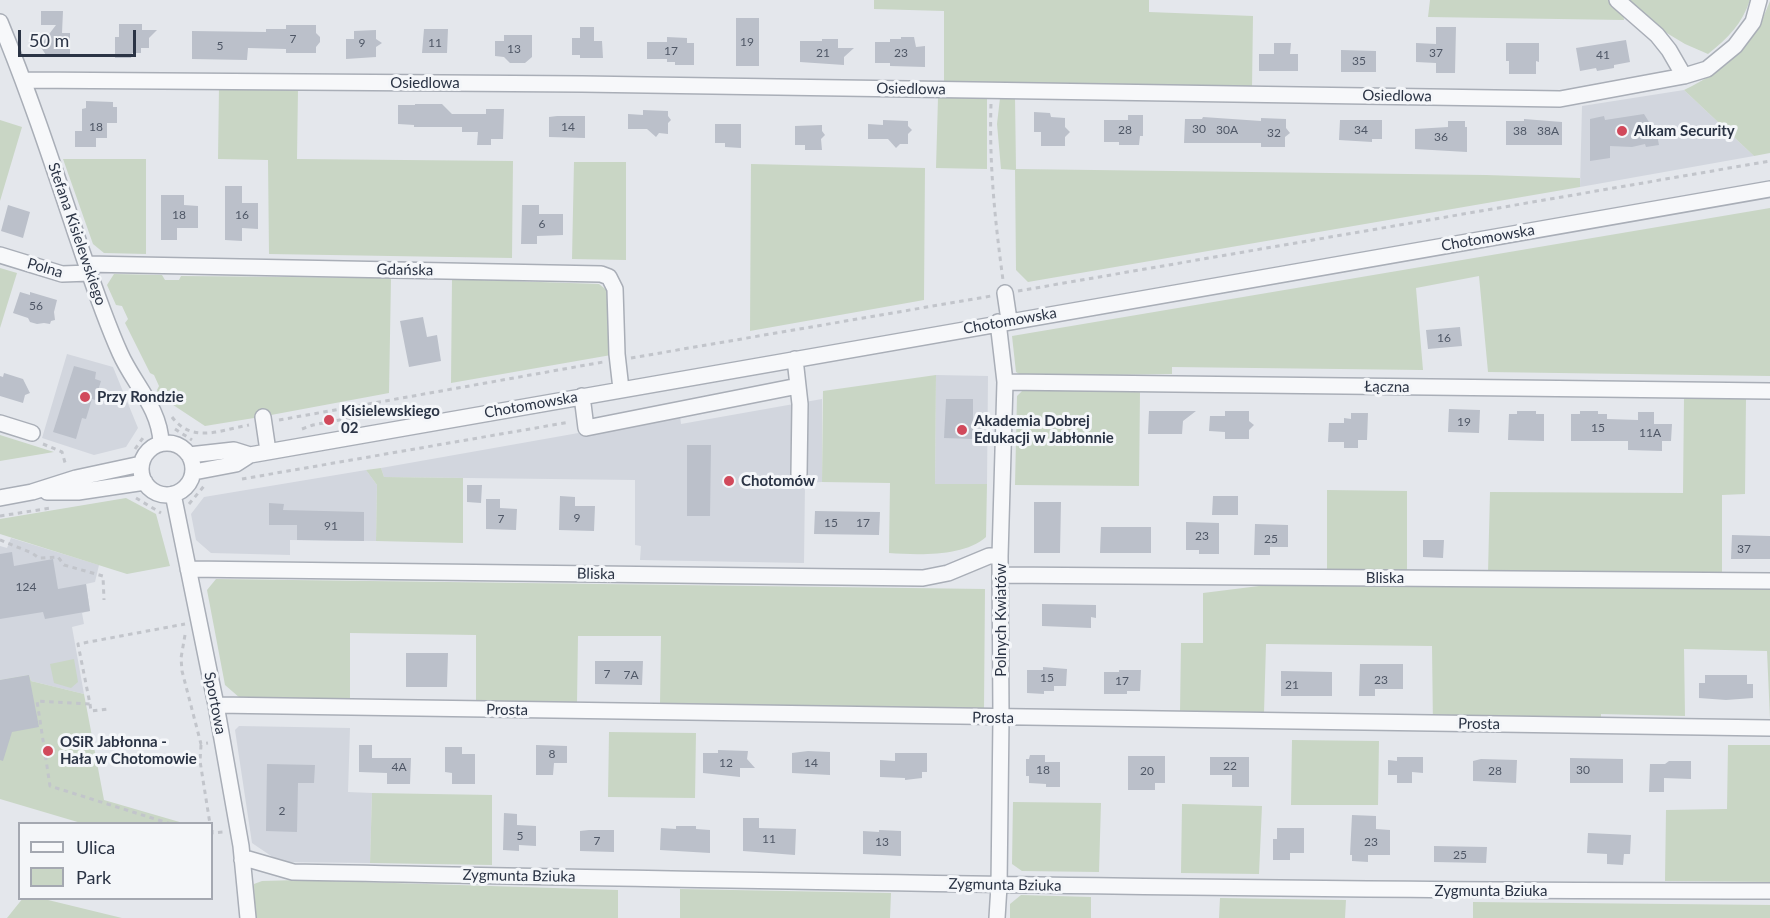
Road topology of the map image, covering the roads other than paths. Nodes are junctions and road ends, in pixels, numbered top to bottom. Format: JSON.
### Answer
{"nodes":[{"id":1,"x":1617,"y":0,"type":"edge"},
{"id":2,"x":1759,"y":0,"type":"edge"},
{"id":3,"x":0,"y":22,"type":"edge"},
{"id":4,"x":6,"y":51,"type":"edge"},
{"id":5,"x":1683,"y":76,"type":"junction"},
{"id":6,"x":23,"y":80,"type":"junction"},
{"id":7,"x":1770,"y":189,"type":"edge"},
{"id":8,"x":0,"y":255,"type":"edge"},
{"id":9,"x":88,"y":269,"type":"junction"},
{"id":10,"x":1005,"y":293,"type":"road end"},
{"id":11,"x":1004,"y":321,"type":"junction"},
{"id":12,"x":795,"y":359,"type":"junction"},
{"id":13,"x":1005,"y":382,"type":"junction"},
{"id":14,"x":798,"y":386,"type":"junction"},
{"id":15,"x":621,"y":389,"type":"junction"},
{"id":16,"x":1770,"y":392,"type":"edge"},
{"id":17,"x":582,"y":396,"type":"junction"},
{"id":18,"x":263,"y":420,"type":"road end"},
{"id":19,"x":0,"y":423,"type":"edge"},
{"id":20,"x":32,"y":433,"type":"road end"},
{"id":21,"x":160,"y":443,"type":"junction"},
{"id":22,"x":191,"y":448,"type":"junction"},
{"id":23,"x":268,"y":451,"type":"junction"},
{"id":24,"x":250,"y":454,"type":"junction"},
{"id":25,"x":141,"y":464,"type":"junction"},
{"id":26,"x":194,"y":472,"type":"junction"},
{"id":27,"x":799,"y":474,"type":"dead end"},
{"id":28,"x":145,"y":482,"type":"junction"},
{"id":29,"x":32,"y":492,"type":"junction"},
{"id":30,"x":173,"y":495,"type":"junction"},
{"id":31,"x":0,"y":498,"type":"edge"},
{"id":32,"x":1000,"y":556,"type":"junction"},
{"id":33,"x":188,"y":569,"type":"junction"},
{"id":34,"x":1000,"y":575,"type":"junction"},
{"id":35,"x":1770,"y":581,"type":"edge"},
{"id":36,"x":216,"y":705,"type":"junction"},
{"id":37,"x":1001,"y":718,"type":"junction"},
{"id":38,"x":1770,"y":728,"type":"edge"},
{"id":39,"x":242,"y":860,"type":"junction"},
{"id":40,"x":999,"y":885,"type":"junction"},
{"id":41,"x":1770,"y":891,"type":"edge"},
{"id":42,"x":248,"y":916,"type":"edge"},
{"id":43,"x":997,"y":918,"type":"edge"}],
"edges":[{"from":1,"to":5,"type":"street"},
{"from":2,"to":5,"type":"street","name":"Osiedlowa"},
{"from":3,"to":4,"type":"street","name":"Stefana Kisielewskiego"},
{"from":4,"to":6,"type":"street","name":"Stefana Kisielewskiego"},
{"from":5,"to":6,"type":"street","name":"Osiedlowa"},
{"from":6,"to":9,"type":"street","name":"Stefana Kisielewskiego"},
{"from":7,"to":11,"type":"street","name":"Chotomowska"},
{"from":8,"to":9,"type":"street","name":"Polna"},
{"from":9,"to":15,"type":"street","name":"Gdańska"},
{"from":9,"to":21,"type":"street","name":"Stefana Kisielewskiego"},
{"from":10,"to":11,"type":"street","name":"Polnych Kwiatów"},
{"from":11,"to":12,"type":"street","name":"Chotomowska"},
{"from":11,"to":13,"type":"street","name":"Polnych Kwiatów"},
{"from":12,"to":14,"type":"street"},
{"from":12,"to":15,"type":"street","name":"Chotomowska"},
{"from":13,"to":16,"type":"street","name":"Łączna"},
{"from":13,"to":32,"type":"street","name":"Polnych Kwiatów"},
{"from":14,"to":17,"type":"street"},
{"from":14,"to":27,"type":"street"},
{"from":15,"to":17,"type":"street","name":"Chotomowska"},
{"from":17,"to":23,"type":"street","name":"Chotomowska"},
{"from":18,"to":23,"type":"street"},
{"from":19,"to":20,"type":"street"},
{"from":21,"to":22,"type":"street"},
{"from":21,"to":25,"type":"street"},
{"from":22,"to":24,"type":"street"},
{"from":22,"to":26,"type":"street"},
{"from":23,"to":24,"type":"street","name":"Chotomowska"},
{"from":24,"to":26,"type":"street"},
{"from":25,"to":28,"type":"street"},
{"from":25,"to":29,"type":"street"},
{"from":26,"to":30,"type":"street"},
{"from":28,"to":29,"type":"street"},
{"from":28,"to":30,"type":"street"},
{"from":29,"to":31,"type":"street"},
{"from":30,"to":33,"type":"street","name":"Sportowa"},
{"from":32,"to":33,"type":"street","name":"Bliska"},
{"from":32,"to":34,"type":"street","name":"Polnych Kwiatów"},
{"from":33,"to":36,"type":"street","name":"Sportowa"},
{"from":34,"to":35,"type":"street","name":"Bliska"},
{"from":34,"to":37,"type":"street","name":"Polnych Kwiatów"},
{"from":36,"to":37,"type":"street","name":"Prosta"},
{"from":36,"to":39,"type":"street","name":"Sportowa"},
{"from":37,"to":38,"type":"street","name":"Prosta"},
{"from":37,"to":40,"type":"street","name":"Polnych Kwiatów"},
{"from":39,"to":40,"type":"street","name":"Zygmunta Bziuka"},
{"from":39,"to":42,"type":"street","name":"Sportowa"},
{"from":40,"to":41,"type":"street","name":"Zygmunta Bziuka"},
{"from":40,"to":43,"type":"street","name":"Polnych Kwiatów"}]}
